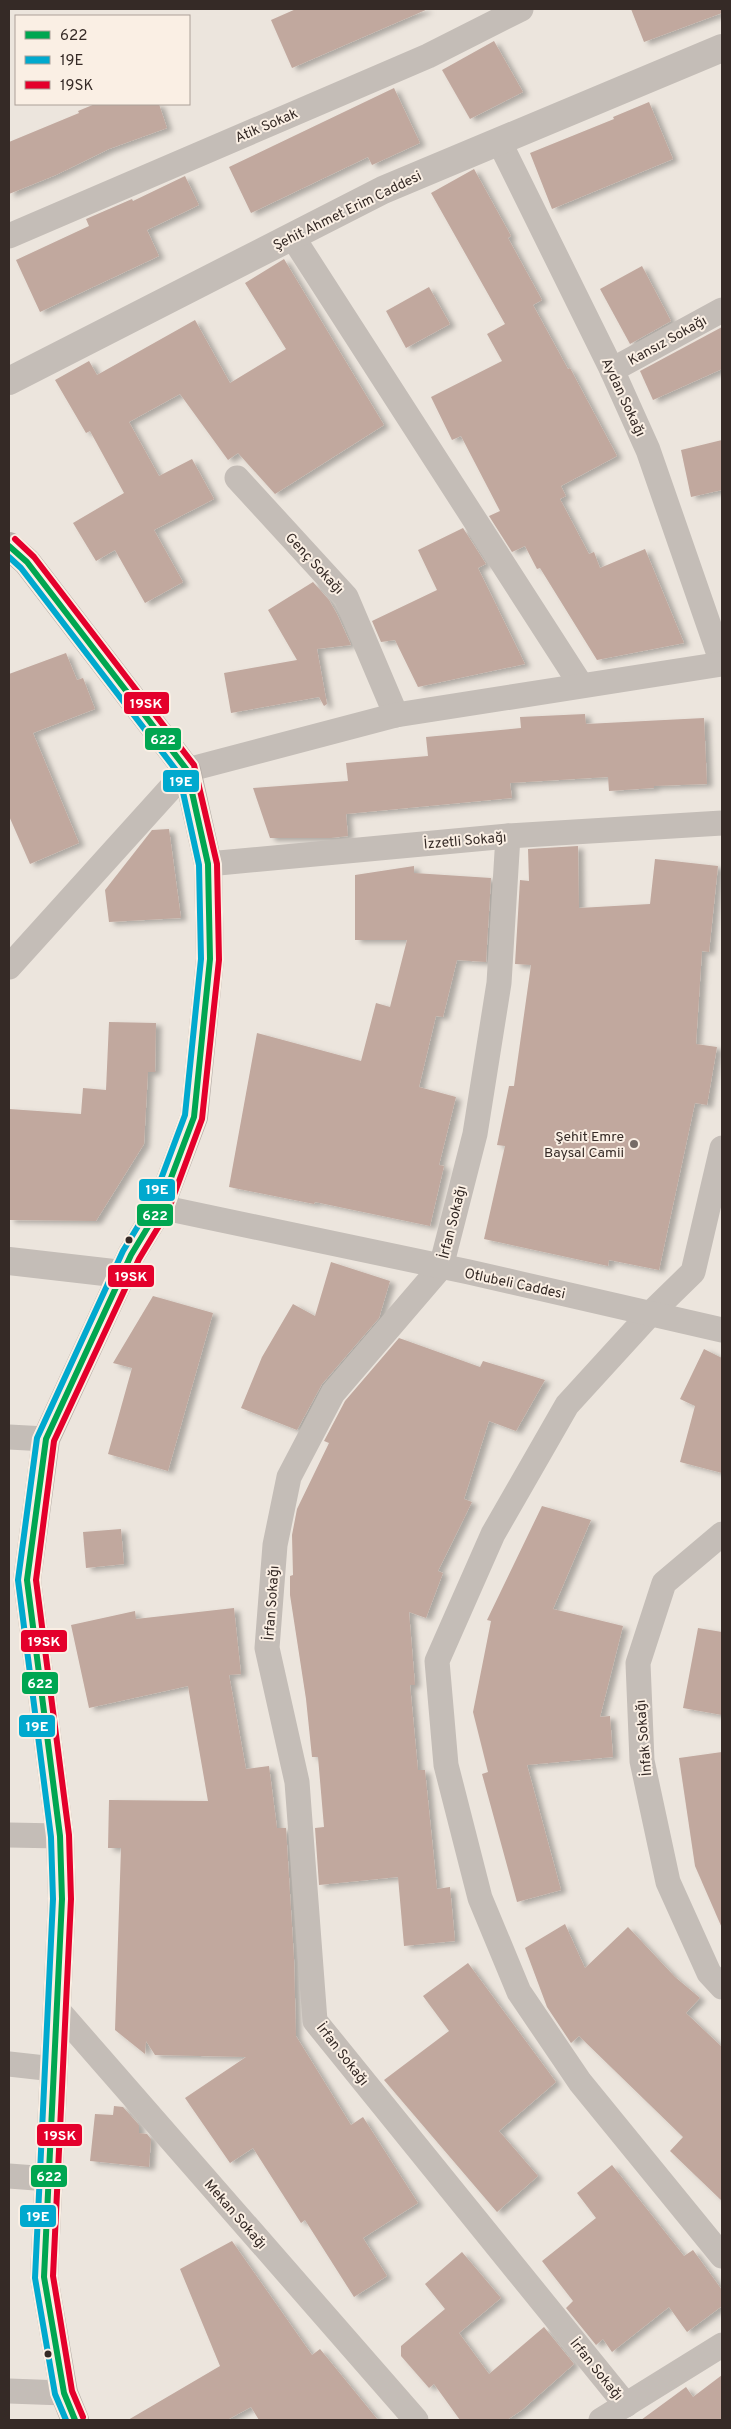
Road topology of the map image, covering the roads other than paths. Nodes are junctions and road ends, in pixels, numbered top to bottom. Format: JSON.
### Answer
{"nodes":[{"id":1,"x":521,"y":9,"type":"edge"},
{"id":2,"x":722,"y":48,"type":"edge"},
{"id":3,"x":499,"y":141,"type":"junction"},
{"id":4,"x":9,"y":236,"type":"edge"},
{"id":5,"x":292,"y":236,"type":"junction"},
{"id":6,"x":722,"y":310,"type":"edge"},
{"id":7,"x":612,"y":370,"type":"junction"},
{"id":8,"x":9,"y":381,"type":"edge"},
{"id":9,"x":237,"y":478,"type":"dead end"},
{"id":10,"x":9,"y":546,"type":"edge"},
{"id":11,"x":722,"y":664,"type":"edge"},
{"id":12,"x":581,"y":685,"type":"junction"},
{"id":13,"x":396,"y":715,"type":"junction"},
{"id":14,"x":187,"y":770,"type":"junction"},
{"id":15,"x":722,"y":823,"type":"edge"},
{"id":16,"x":508,"y":836,"type":"junction"},
{"id":17,"x":208,"y":864,"type":"junction"},
{"id":18,"x":9,"y":967,"type":"edge"},
{"id":19,"x":722,"y":1148,"type":"edge"},
{"id":20,"x":160,"y":1207,"type":"junction"},
{"id":21,"x":9,"y":1261,"type":"edge"},
{"id":22,"x":441,"y":1267,"type":"junction"},
{"id":23,"x":122,"y":1274,"type":"junction"},
{"id":24,"x":651,"y":1313,"type":"junction"},
{"id":25,"x":722,"y":1330,"type":"edge"},
{"id":26,"x":9,"y":1437,"type":"edge"},
{"id":27,"x":46,"y":1439,"type":"junction"},
{"id":28,"x":722,"y":1534,"type":"edge"},
{"id":29,"x":18,"y":1580,"type":"edge"},
{"id":30,"x":9,"y":1835,"type":"edge"},
{"id":31,"x":60,"y":1836,"type":"junction"},
{"id":32,"x":722,"y":1988,"type":"edge"},
{"id":33,"x":56,"y":2008,"type":"junction"},
{"id":34,"x":9,"y":2064,"type":"edge"},
{"id":35,"x":54,"y":2069,"type":"junction"},
{"id":36,"x":9,"y":2176,"type":"edge"},
{"id":37,"x":49,"y":2179,"type":"junction"},
{"id":38,"x":722,"y":2256,"type":"edge"},
{"id":39,"x":722,"y":2345,"type":"edge"},
{"id":40,"x":9,"y":2390,"type":"edge"},
{"id":41,"x":64,"y":2393,"type":"junction"},
{"id":42,"x":626,"y":2405,"type":"junction"},
{"id":43,"x":75,"y":2420,"type":"edge"},
{"id":44,"x":416,"y":2420,"type":"edge"},
{"id":45,"x":601,"y":2420,"type":"edge"}],
"edges":[{"from":1,"to":4,"type":"street","name":"Atik Sokak"},
{"from":2,"to":3,"type":"street","name":"Şehit Ahmet Erim Caddesi"},
{"from":3,"to":5,"type":"street","name":"Şehit Ahmet Erim Caddesi"},
{"from":3,"to":7,"type":"street","name":"Aydan Sokağı"},
{"from":5,"to":8,"type":"street","name":"Şehit Ahmet Erim Caddesi"},
{"from":5,"to":12,"type":"street"},
{"from":6,"to":7,"type":"street","name":"Kansız Sokağı"},
{"from":7,"to":11,"type":"street","name":"Aydan Sokağı"},
{"from":9,"to":13,"type":"street","name":"Genç Sokağı"},
{"from":10,"to":14,"type":"main road"},
{"from":11,"to":12,"type":"street"},
{"from":12,"to":13,"type":"street"},
{"from":13,"to":14,"type":"street"},
{"from":14,"to":17,"type":"main road"},
{"from":14,"to":18,"type":"street"},
{"from":15,"to":16,"type":"street","name":"İzzetli Sokağı"},
{"from":16,"to":17,"type":"street","name":"İzzetli Sokağı"},
{"from":16,"to":22,"type":"street","name":"İrfan Sokağı"},
{"from":17,"to":20,"type":"main road"},
{"from":19,"to":24,"type":"street"},
{"from":20,"to":22,"type":"street","name":"Otlubeli Caddesi"},
{"from":20,"to":23,"type":"main road"},
{"from":21,"to":23,"type":"street"},
{"from":22,"to":24,"type":"street","name":"Otlubeli Caddesi"},
{"from":22,"to":42,"type":"street","name":"İrfan Sokağı"},
{"from":23,"to":27,"type":"main road"},
{"from":24,"to":25,"type":"street","name":"Otlubeli Caddesi"},
{"from":24,"to":38,"type":"street"},
{"from":26,"to":27,"type":"street"},
{"from":27,"to":29,"type":"main road"},
{"from":28,"to":32,"type":"street","name":"İnfak Sokağı"},
{"from":29,"to":31,"type":"main road"},
{"from":30,"to":31,"type":"street"},
{"from":31,"to":33,"type":"main road"},
{"from":33,"to":35,"type":"main road"},
{"from":33,"to":44,"type":"street","name":"Mekan Sokağı"},
{"from":34,"to":35,"type":"street"},
{"from":35,"to":37,"type":"main road"},
{"from":36,"to":37,"type":"street"},
{"from":37,"to":41,"type":"main road"},
{"from":39,"to":42,"type":"street"},
{"from":40,"to":41,"type":"street"},
{"from":41,"to":43,"type":"main road"},
{"from":42,"to":45,"type":"street"}]}
